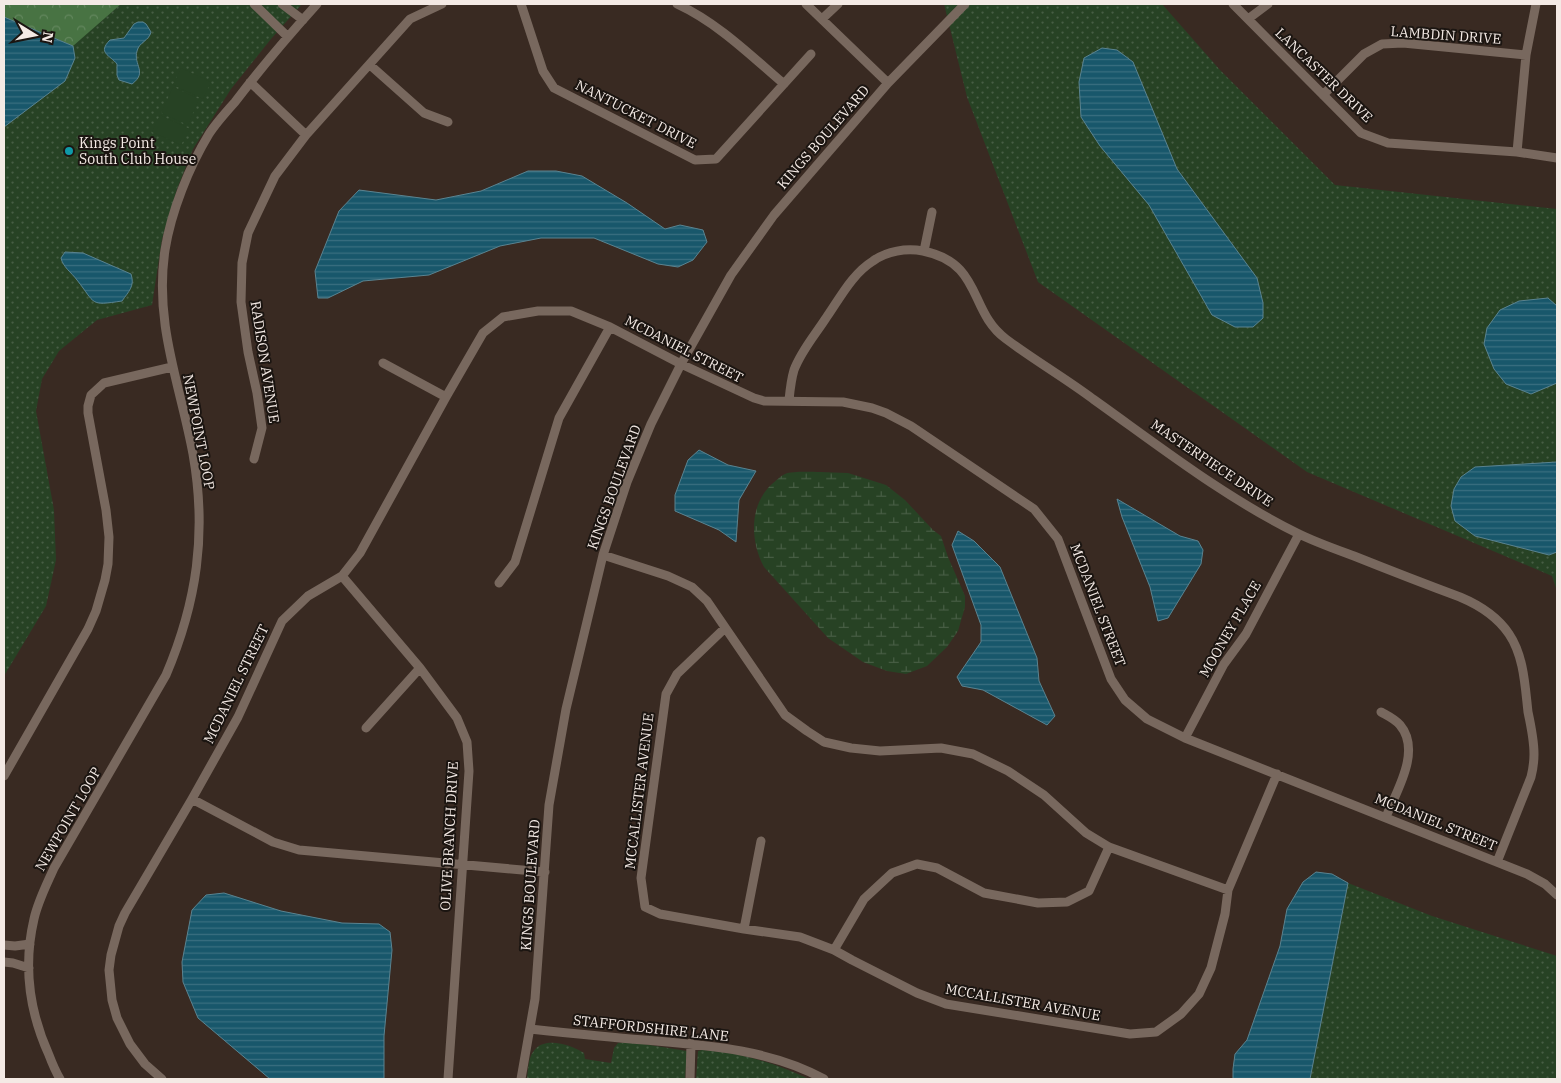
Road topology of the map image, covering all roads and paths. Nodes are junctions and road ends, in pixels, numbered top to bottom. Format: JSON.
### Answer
{"nodes":[{"id":1,"x":254,"y":4,"type":"edge"},
{"id":2,"x":282,"y":4,"type":"edge"},
{"id":3,"x":317,"y":4,"type":"edge"},
{"id":4,"x":442,"y":4,"type":"edge"},
{"id":5,"x":521,"y":4,"type":"edge"},
{"id":6,"x":677,"y":4,"type":"edge"},
{"id":7,"x":806,"y":4,"type":"edge"},
{"id":8,"x":838,"y":4,"type":"edge"},
{"id":9,"x":966,"y":4,"type":"edge"},
{"id":10,"x":1233,"y":4,"type":"edge"},
{"id":11,"x":1268,"y":4,"type":"edge"},
{"id":12,"x":1536,"y":4,"type":"edge"},
{"id":13,"x":822,"y":19,"type":"junction"},
{"id":14,"x":1248,"y":19,"type":"junction"},
{"id":15,"x":303,"y":20,"type":"junction"},
{"id":16,"x":288,"y":37,"type":"junction"},
{"id":17,"x":811,"y":54,"type":"dead end"},
{"id":18,"x":1526,"y":55,"type":"junction"},
{"id":19,"x":370,"y":64,"type":"junction"},
{"id":20,"x":250,"y":82,"type":"junction"},
{"id":21,"x":888,"y":83,"type":"junction"},
{"id":22,"x":784,"y":84,"type":"junction"},
{"id":23,"x":1323,"y":94,"type":"junction"},
{"id":24,"x":448,"y":122,"type":"dead end"},
{"id":25,"x":306,"y":134,"type":"junction"},
{"id":26,"x":1517,"y":152,"type":"junction"},
{"id":27,"x":1557,"y":158,"type":"edge"},
{"id":28,"x":932,"y":212,"type":"dead end"},
{"id":29,"x":924,"y":251,"type":"junction"},
{"id":30,"x":610,"y":327,"type":"junction"},
{"id":31,"x":383,"y":363,"type":"dead end"},
{"id":32,"x":681,"y":364,"type":"junction"},
{"id":33,"x":172,"y":367,"type":"junction"},
{"id":34,"x":446,"y":397,"type":"junction"},
{"id":35,"x":789,"y":400,"type":"junction"},
{"id":36,"x":254,"y":459,"type":"dead end"},
{"id":37,"x":1299,"y":534,"type":"junction"},
{"id":38,"x":603,"y":555,"type":"junction"},
{"id":39,"x":342,"y":576,"type":"junction"},
{"id":40,"x":499,"y":583,"type":"dead end"},
{"id":41,"x":725,"y":628,"type":"junction"},
{"id":42,"x":420,"y":668,"type":"junction"},
{"id":43,"x":1381,"y":712,"type":"dead end"},
{"id":44,"x":366,"y":728,"type":"dead end"},
{"id":45,"x":1185,"y":738,"type":"junction"},
{"id":46,"x":1277,"y":774,"type":"junction"},
{"id":47,"x":4,"y":776,"type":"edge"},
{"id":48,"x":192,"y":799,"type":"junction"},
{"id":49,"x":1386,"y":818,"type":"junction"},
{"id":50,"x":761,"y":841,"type":"dead end"},
{"id":51,"x":1109,"y":847,"type":"junction"},
{"id":52,"x":1497,"y":862,"type":"junction"},
{"id":53,"x":462,"y":864,"type":"junction"},
{"id":54,"x":545,"y":872,"type":"junction"},
{"id":55,"x":1228,"y":890,"type":"junction"},
{"id":56,"x":1557,"y":895,"type":"edge"},
{"id":57,"x":744,"y":929,"type":"junction"},
{"id":58,"x":30,"y":944,"type":"junction"},
{"id":59,"x":4,"y":945,"type":"edge"},
{"id":60,"x":834,"y":950,"type":"junction"},
{"id":61,"x":4,"y":962,"type":"edge"},
{"id":62,"x":29,"y":968,"type":"junction"},
{"id":63,"x":530,"y":1029,"type":"junction"},
{"id":64,"x":691,"y":1043,"type":"junction"},
{"id":65,"x":60,"y":1079,"type":"edge"},
{"id":66,"x":162,"y":1079,"type":"edge"},
{"id":67,"x":448,"y":1079,"type":"edge"},
{"id":68,"x":521,"y":1079,"type":"edge"},
{"id":69,"x":690,"y":1079,"type":"edge"},
{"id":70,"x":824,"y":1079,"type":"edge"}],
"edges":[{"from":1,"to":16,"type":"street"},
{"from":2,"to":15,"type":"street"},
{"from":3,"to":15,"type":"street","name":"NEWPOINT LOOP"},
{"from":4,"to":19,"type":"street","name":"RADISON AVENUE"},
{"from":5,"to":22,"type":"street","name":"NANTUCKET DRIVE"},
{"from":6,"to":22,"type":"street"},
{"from":7,"to":13,"type":"street"},
{"from":8,"to":13,"type":"street"},
{"from":9,"to":21,"type":"street","name":"KINGS BOULEVARD"},
{"from":10,"to":14,"type":"street","name":"LANCASTER DRIVE"},
{"from":11,"to":14,"type":"street"},
{"from":12,"to":18,"type":"street"},
{"from":13,"to":21,"type":"street"},
{"from":14,"to":23,"type":"street","name":"LANCASTER DRIVE"},
{"from":15,"to":16,"type":"street","name":"NEWPOINT LOOP"},
{"from":16,"to":20,"type":"street","name":"NEWPOINT LOOP"},
{"from":17,"to":22,"type":"street","name":"NANTUCKET DRIVE"},
{"from":18,"to":23,"type":"street","name":"LAMBDIN DRIVE"},
{"from":18,"to":26,"type":"street"},
{"from":19,"to":24,"type":"street"},
{"from":19,"to":25,"type":"street","name":"RADISON AVENUE"},
{"from":20,"to":25,"type":"street"},
{"from":20,"to":33,"type":"street","name":"NEWPOINT LOOP"},
{"from":21,"to":32,"type":"street","name":"KINGS BOULEVARD"},
{"from":23,"to":26,"type":"street","name":"LANCASTER DRIVE"},
{"from":25,"to":36,"type":"street","name":"RADISON AVENUE"},
{"from":26,"to":27,"type":"street","name":"LANCASTER DRIVE"},
{"from":28,"to":29,"type":"street"},
{"from":29,"to":35,"type":"street","name":"MASTERPIECE DRIVE"},
{"from":29,"to":37,"type":"street","name":"MASTERPIECE DRIVE"},
{"from":30,"to":32,"type":"street","name":"MCDANIEL STREET"},
{"from":30,"to":34,"type":"street","name":"MCDANIEL STREET"},
{"from":30,"to":40,"type":"street"},
{"from":31,"to":34,"type":"street"},
{"from":32,"to":35,"type":"street","name":"MCDANIEL STREET"},
{"from":32,"to":38,"type":"street","name":"KINGS BOULEVARD"},
{"from":33,"to":47,"type":"street"},
{"from":33,"to":58,"type":"street","name":"NEWPOINT LOOP"},
{"from":34,"to":39,"type":"street","name":"MCDANIEL STREET"},
{"from":35,"to":45,"type":"street","name":"MCDANIEL STREET"},
{"from":37,"to":45,"type":"street","name":"MOONEY PLACE"},
{"from":37,"to":52,"type":"street","name":"MASTERPIECE DRIVE"},
{"from":38,"to":41,"type":"street"},
{"from":38,"to":54,"type":"street","name":"KINGS BOULEVARD"},
{"from":39,"to":42,"type":"street","name":"OLIVE BRANCH DRIVE"},
{"from":39,"to":48,"type":"street","name":"MCDANIEL STREET"},
{"from":41,"to":51,"type":"street"},
{"from":41,"to":57,"type":"street","name":"MCCALLISTER AVENUE"},
{"from":42,"to":44,"type":"street"},
{"from":42,"to":53,"type":"street","name":"OLIVE BRANCH DRIVE"},
{"from":43,"to":49,"type":"street"},
{"from":45,"to":46,"type":"street","name":"MCDANIEL STREET"},
{"from":46,"to":49,"type":"street","name":"MCDANIEL STREET"},
{"from":46,"to":55,"type":"street","name":"MCCALLISTER AVENUE"},
{"from":48,"to":53,"type":"street"},
{"from":48,"to":66,"type":"street","name":"MCDANIEL STREET"},
{"from":49,"to":52,"type":"street","name":"MCDANIEL STREET"},
{"from":50,"to":57,"type":"street"},
{"from":51,"to":55,"type":"street"},
{"from":51,"to":60,"type":"street"},
{"from":52,"to":56,"type":"street","name":"MCDANIEL STREET"},
{"from":53,"to":54,"type":"street"},
{"from":53,"to":67,"type":"street","name":"OLIVE BRANCH DRIVE"},
{"from":54,"to":63,"type":"street","name":"KINGS BOULEVARD"},
{"from":55,"to":60,"type":"street","name":"MCCALLISTER AVENUE"},
{"from":57,"to":60,"type":"street","name":"MCCALLISTER AVENUE"},
{"from":58,"to":59,"type":"street"},
{"from":58,"to":62,"type":"street","name":"NEWPOINT LOOP"},
{"from":61,"to":62,"type":"street"},
{"from":62,"to":65,"type":"street","name":"NEWPOINT LOOP"},
{"from":63,"to":64,"type":"street","name":"STAFFORDSHIRE LANE"},
{"from":63,"to":68,"type":"street","name":"KINGS BOULEVARD"},
{"from":64,"to":69,"type":"street"},
{"from":64,"to":70,"type":"street","name":"STAFFORDSHIRE LANE"}]}
